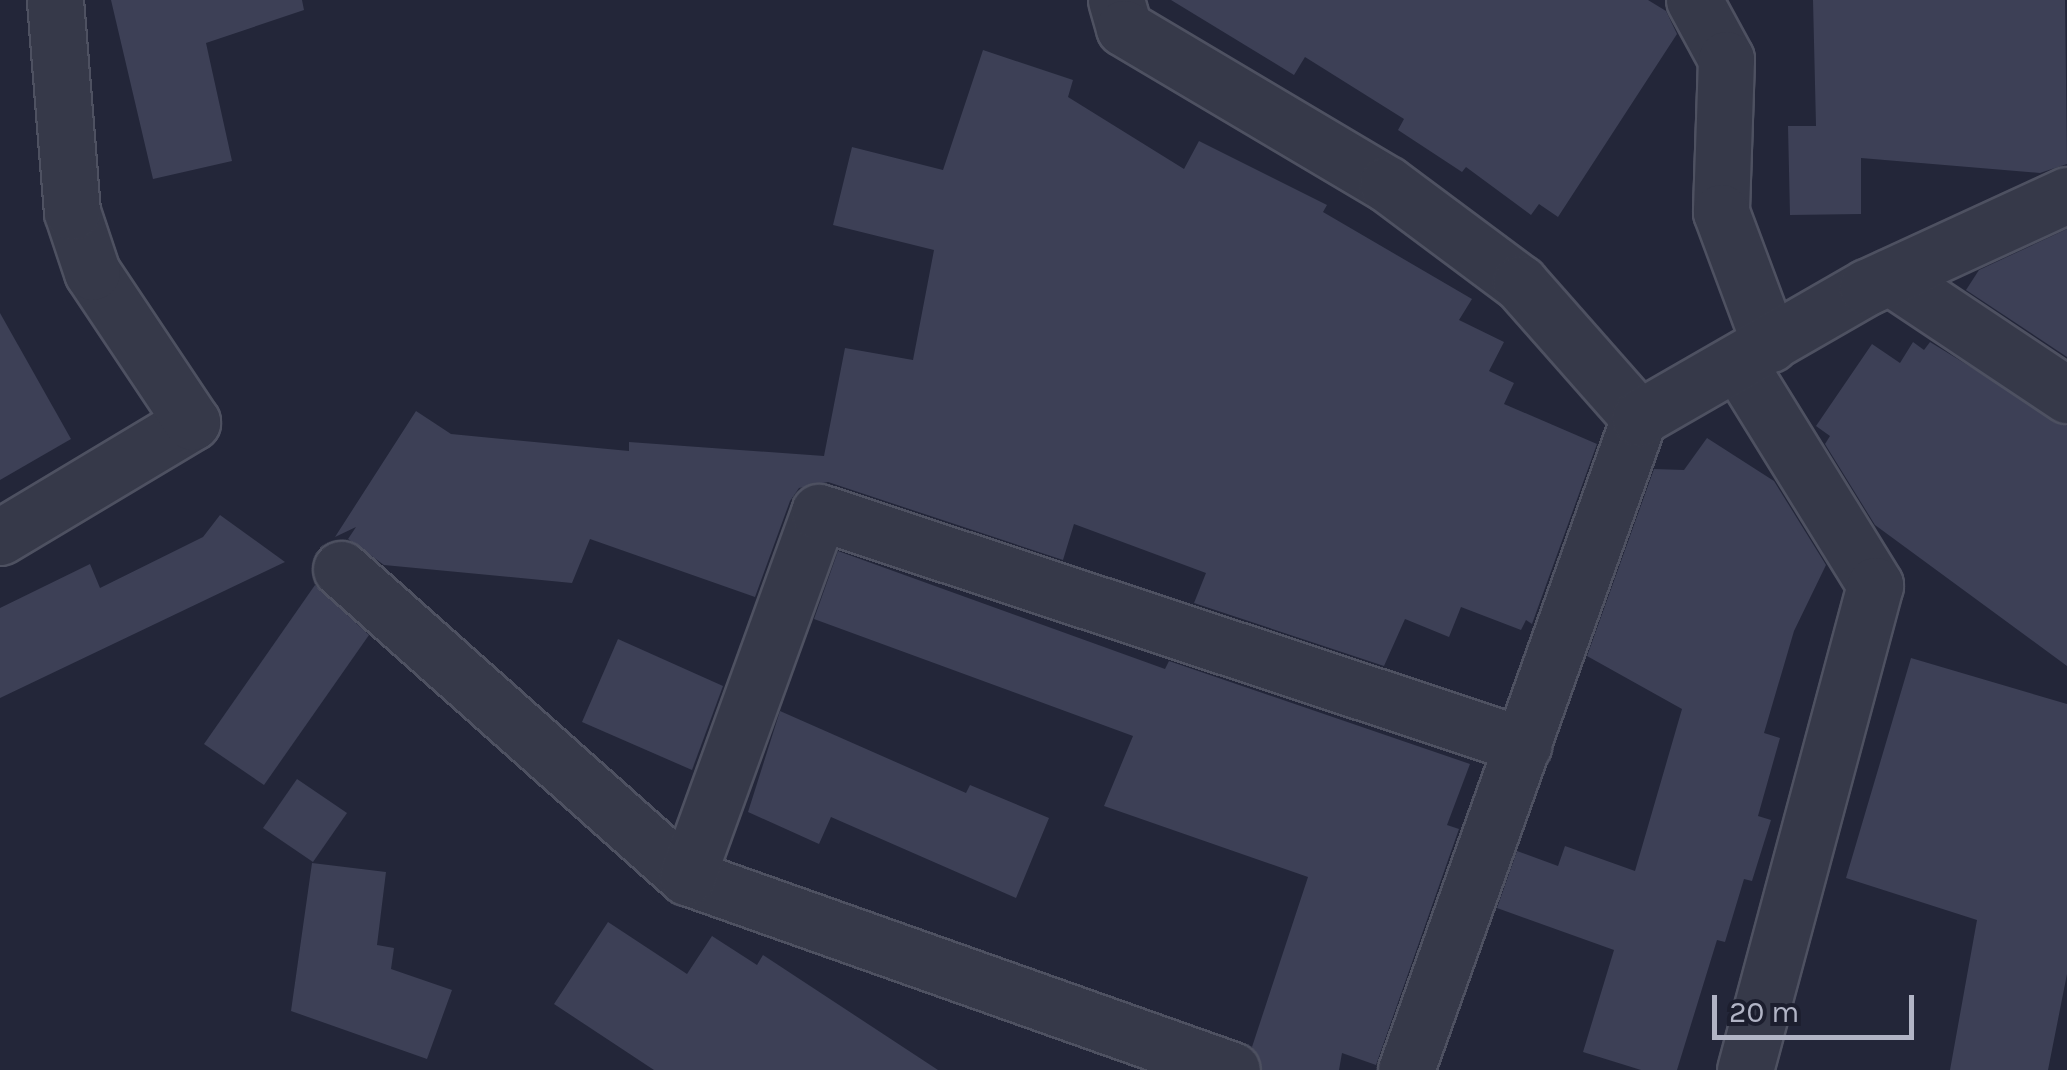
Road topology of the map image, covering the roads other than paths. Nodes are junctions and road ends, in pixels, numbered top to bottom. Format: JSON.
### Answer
{"nodes":[{"id":1,"x":54,"y":0,"type":"edge"},
{"id":2,"x":1116,"y":0,"type":"edge"},
{"id":3,"x":1694,"y":0,"type":"edge"},
{"id":4,"x":2067,"y":195,"type":"edge"},
{"id":5,"x":1890,"y":277,"type":"junction"},
{"id":6,"x":1754,"y":353,"type":"junction"},
{"id":7,"x":2067,"y":395,"type":"edge"},
{"id":8,"x":1640,"y":418,"type":"junction"},
{"id":9,"x":0,"y":537,"type":"edge"},
{"id":10,"x":341,"y":570,"type":"dead end"},
{"id":11,"x":1522,"y":745,"type":"junction"},
{"id":12,"x":687,"y":877,"type":"junction"},
{"id":13,"x":1232,"y":1070,"type":"edge"},
{"id":14,"x":1406,"y":1070,"type":"edge"},
{"id":15,"x":1745,"y":1070,"type":"edge"}],
"edges":[{"from":1,"to":9,"type":"street"},
{"from":2,"to":8,"type":"street"},
{"from":3,"to":6,"type":"street"},
{"from":4,"to":5,"type":"street"},
{"from":5,"to":6,"type":"street"},
{"from":5,"to":7,"type":"street"},
{"from":6,"to":8,"type":"street"},
{"from":6,"to":15,"type":"street"},
{"from":8,"to":11,"type":"street"},
{"from":10,"to":12,"type":"street"},
{"from":11,"to":12,"type":"street"},
{"from":11,"to":14,"type":"street"},
{"from":12,"to":13,"type":"street"}]}
